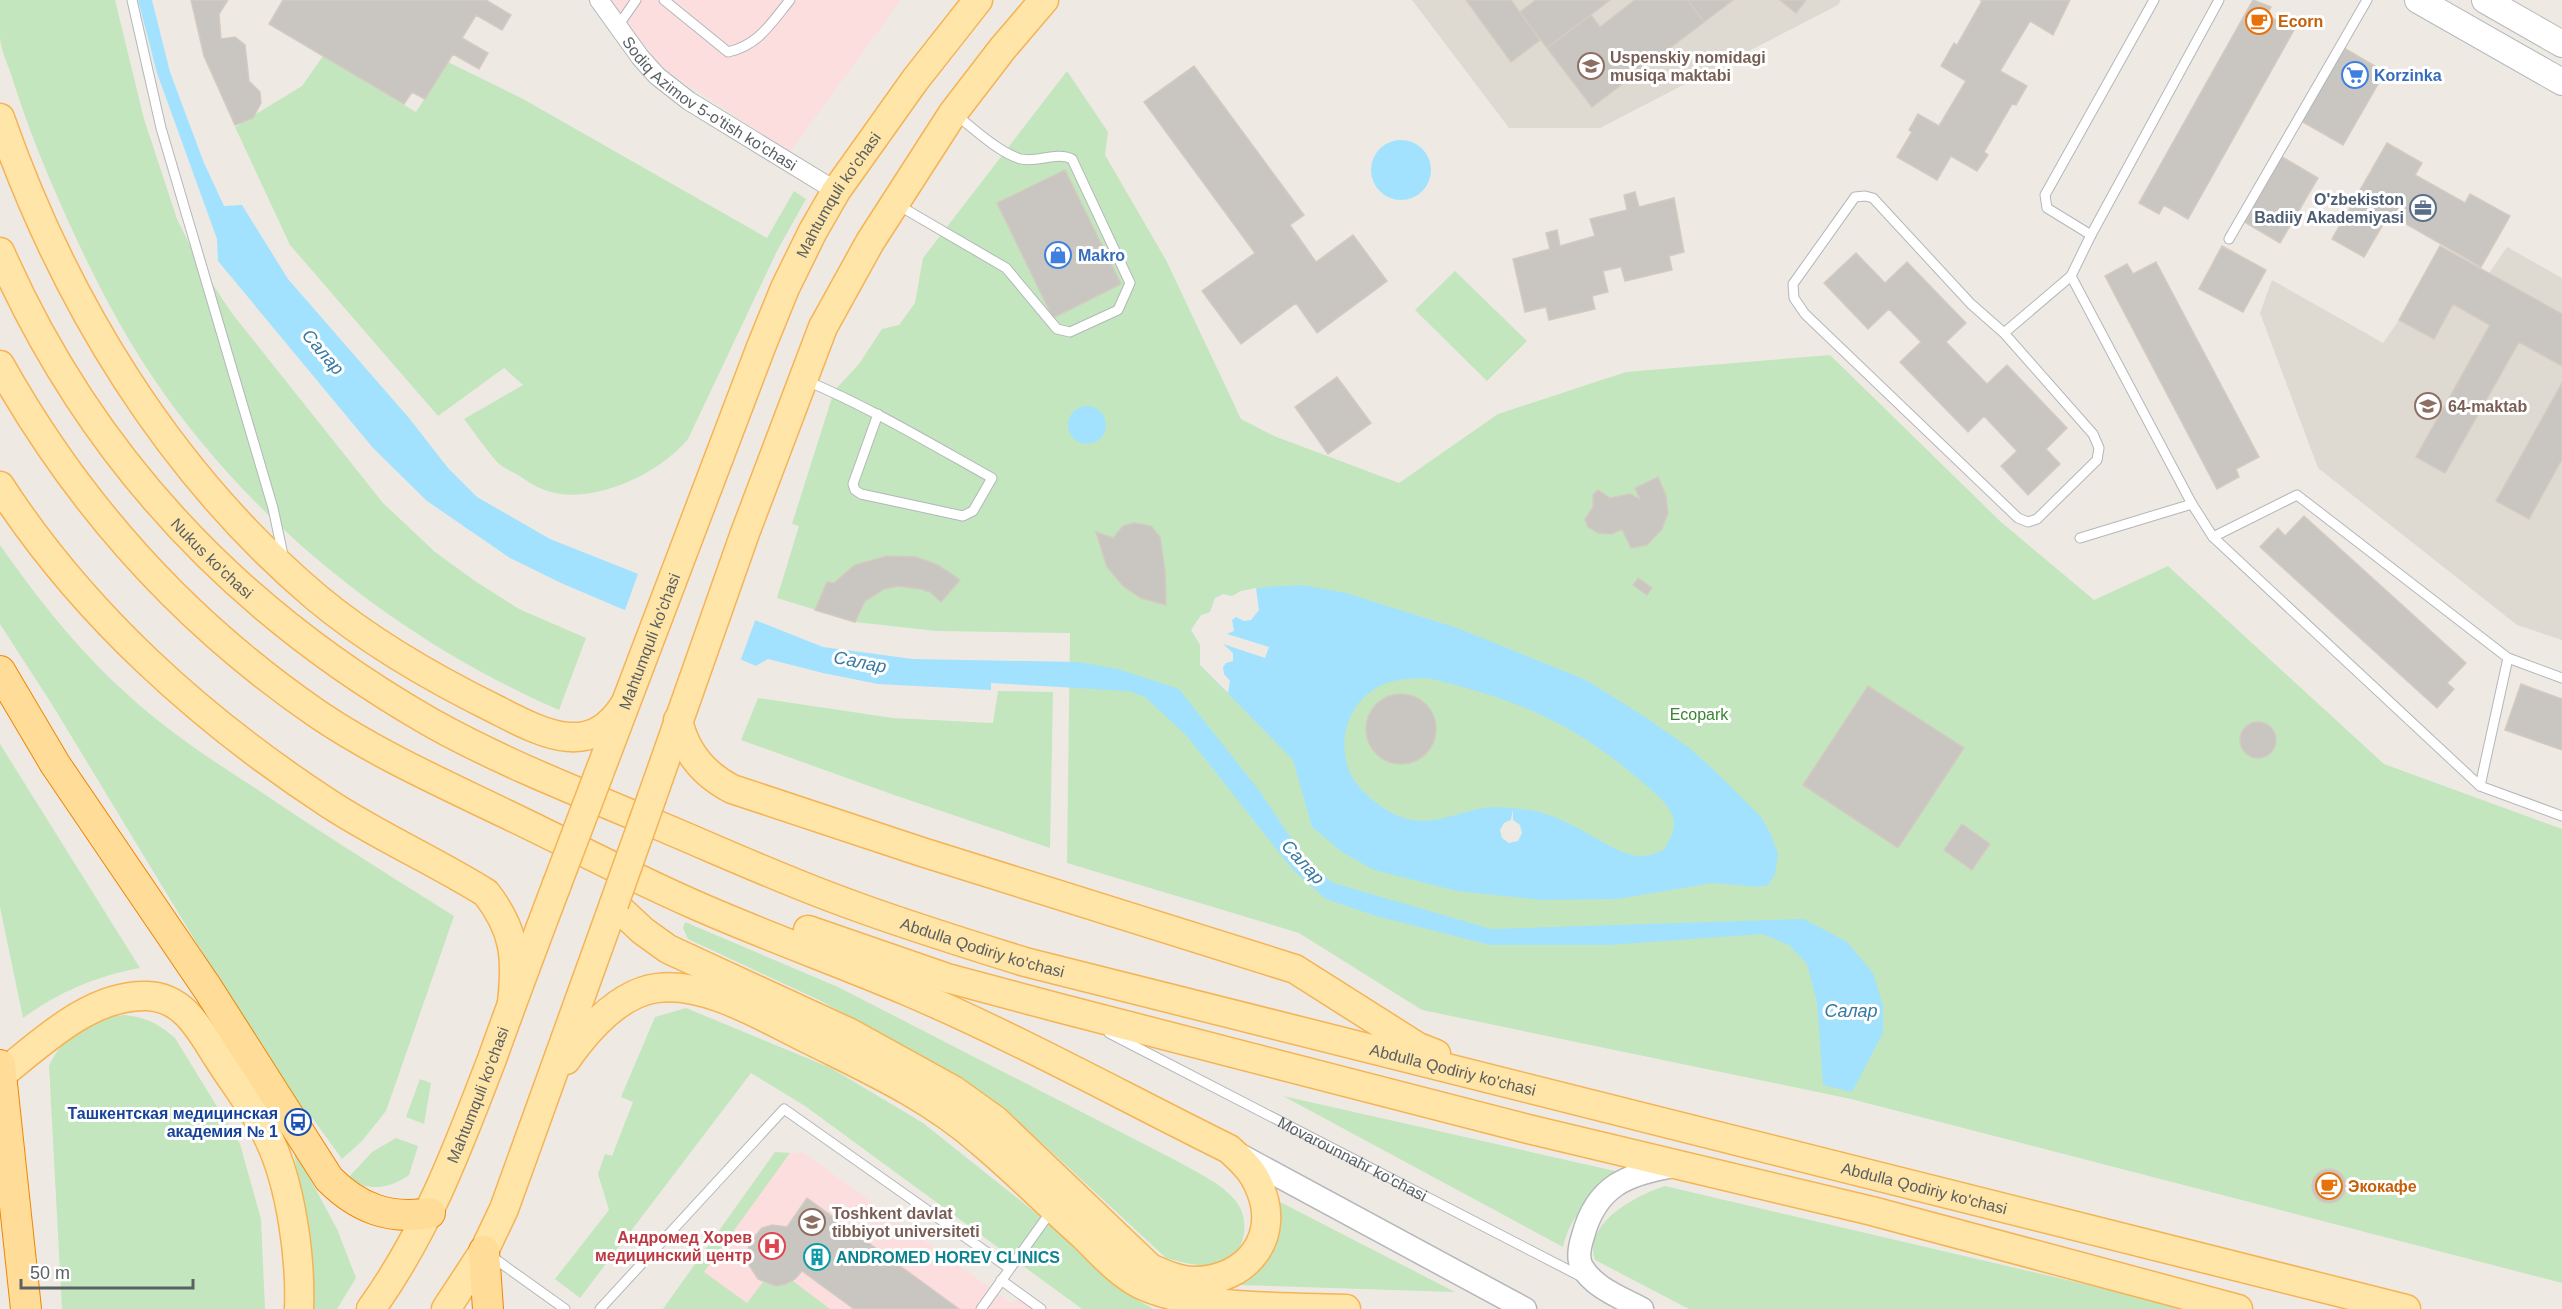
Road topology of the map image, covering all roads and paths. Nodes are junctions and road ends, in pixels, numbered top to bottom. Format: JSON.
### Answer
{"nodes":[{"id":1,"x":132,"y":0,"type":"edge"},
{"id":2,"x":599,"y":0,"type":"edge"},
{"id":3,"x":636,"y":0,"type":"edge"},
{"id":4,"x":664,"y":0,"type":"edge"},
{"id":5,"x":790,"y":0,"type":"edge"},
{"id":6,"x":978,"y":0,"type":"edge"},
{"id":7,"x":1044,"y":0,"type":"edge"},
{"id":8,"x":2154,"y":0,"type":"edge"},
{"id":9,"x":2219,"y":0,"type":"edge"},
{"id":10,"x":2367,"y":0,"type":"edge"},
{"id":11,"x":2418,"y":0,"type":"edge"},
{"id":12,"x":2485,"y":0,"type":"edge"},
{"id":13,"x":618,"y":26,"type":"junction"},
{"id":14,"x":2562,"y":44,"type":"edge"},
{"id":15,"x":2562,"y":82,"type":"edge"},
{"id":16,"x":953,"y":113,"type":"junction"},
{"id":17,"x":0,"y":118,"type":"edge"},
{"id":18,"x":836,"y":191,"type":"junction"},
{"id":19,"x":893,"y":203,"type":"junction"},
{"id":20,"x":2091,"y":235,"type":"junction"},
{"id":21,"x":2229,"y":239,"type":"dead end"},
{"id":22,"x":0,"y":252,"type":"edge"},
{"id":23,"x":2071,"y":276,"type":"junction"},
{"id":24,"x":2004,"y":333,"type":"junction"},
{"id":25,"x":0,"y":365,"type":"edge"},
{"id":26,"x":802,"y":379,"type":"junction"},
{"id":27,"x":878,"y":414,"type":"junction"},
{"id":28,"x":0,"y":486,"type":"edge"},
{"id":29,"x":2192,"y":504,"type":"junction"},
{"id":30,"x":2213,"y":537,"type":"junction"},
{"id":31,"x":2080,"y":538,"type":"dead end"},
{"id":32,"x":286,"y":570,"type":"junction"},
{"id":33,"x":2508,"y":658,"type":"junction"},
{"id":34,"x":0,"y":671,"type":"edge"},
{"id":35,"x":2562,"y":678,"type":"edge"},
{"id":36,"x":625,"y":704,"type":"junction"},
{"id":37,"x":678,"y":720,"type":"junction"},
{"id":38,"x":521,"y":768,"type":"joint"},
{"id":39,"x":2480,"y":786,"type":"junction"},
{"id":40,"x":504,"y":812,"type":"junction"},
{"id":41,"x":2562,"y":816,"type":"edge"},
{"id":42,"x":614,"y":904,"type":"junction"},
{"id":43,"x":512,"y":1003,"type":"junction"},
{"id":44,"x":1063,"y":1009,"type":"junction"},
{"id":45,"x":0,"y":1072,"type":"edge"},
{"id":46,"x":1489,"y":1079,"type":"junction"},
{"id":47,"x":551,"y":1081,"type":"junction"},
{"id":48,"x":1229,"y":1149,"type":"junction"},
{"id":49,"x":1683,"y":1165,"type":"junction"},
{"id":50,"x":1053,"y":1208,"type":"junction"},
{"id":51,"x":430,"y":1213,"type":"junction"},
{"id":52,"x":484,"y":1251,"type":"junction"},
{"id":53,"x":1009,"y":1268,"type":"junction"},
{"id":54,"x":1001,"y":1280,"type":"junction"},
{"id":55,"x":1605,"y":1289,"type":"junction"},
{"id":56,"x":1211,"y":1306,"type":"edge"},
{"id":57,"x":26,"y":1309,"type":"edge"},
{"id":58,"x":299,"y":1309,"type":"edge"},
{"id":59,"x":371,"y":1309,"type":"edge"},
{"id":60,"x":446,"y":1309,"type":"edge"},
{"id":61,"x":488,"y":1309,"type":"edge"},
{"id":62,"x":565,"y":1309,"type":"edge"},
{"id":63,"x":600,"y":1309,"type":"edge"},
{"id":64,"x":981,"y":1309,"type":"edge"},
{"id":65,"x":1041,"y":1309,"type":"edge"},
{"id":66,"x":1346,"y":1309,"type":"edge"},
{"id":67,"x":1525,"y":1309,"type":"edge"},
{"id":68,"x":1642,"y":1309,"type":"edge"},
{"id":69,"x":2238,"y":1309,"type":"edge"},
{"id":70,"x":2406,"y":1309,"type":"edge"}],
"edges":[{"from":1,"to":32,"type":"lane"},
{"from":2,"to":13,"type":"street","name":"Sodiq Azimov 5-o'tish ko'chasi"},
{"from":3,"to":13,"type":"lane"},
{"from":4,"to":5,"type":"lane"},
{"from":6,"to":18,"type":"main road","name":"Mahtumquli ko'chasi"},
{"from":7,"to":16,"type":"main road"},
{"from":8,"to":20,"type":"lane"},
{"from":9,"to":20,"type":"lane"},
{"from":10,"to":21,"type":"lane"},
{"from":11,"to":15,"type":"main road"},
{"from":12,"to":14,"type":"main road"},
{"from":13,"to":18,"type":"street","name":"Sodiq Azimov 5-o'tish ko'chasi"},
{"from":16,"to":19,"type":"main road"},
{"from":16,"to":19,"type":"lane"},
{"from":17,"to":32,"type":"main road"},
{"from":18,"to":36,"type":"main road","name":"Mahtumquli ko'chasi"},
{"from":19,"to":26,"type":"main road"},
{"from":20,"to":23,"type":"lane"},
{"from":22,"to":38,"type":"main road","name":"Nukus ko'chasi"},
{"from":23,"to":24,"type":"lane"},
{"from":23,"to":29,"type":"lane"},
{"from":24,"to":24,"type":"lane"},
{"from":25,"to":40,"type":"main road"},
{"from":26,"to":27,"type":"lane"},
{"from":26,"to":37,"type":"main road"},
{"from":27,"to":27,"type":"lane"},
{"from":28,"to":43,"type":"main road"},
{"from":29,"to":30,"type":"lane"},
{"from":29,"to":31,"type":"lane"},
{"from":30,"to":33,"type":"lane"},
{"from":30,"to":39,"type":"lane"},
{"from":32,"to":36,"type":"main road"},
{"from":33,"to":35,"type":"lane"},
{"from":33,"to":39,"type":"lane"},
{"from":34,"to":51,"type":"highway"},
{"from":36,"to":43,"type":"main road","name":"Mahtumquli ko'chasi","bridge":true},
{"from":37,"to":42,"type":"main road","bridge":true},
{"from":37,"to":46,"type":"main road"},
{"from":38,"to":46,"type":"main road","name":"Abdulla Qodiriy ko'chasi"},
{"from":39,"to":41,"type":"lane"},
{"from":40,"to":44,"type":"main road"},
{"from":40,"to":48,"type":"main road"},
{"from":42,"to":47,"type":"main road"},
{"from":42,"to":48,"type":"main road"},
{"from":43,"to":51,"type":"main road","name":"Mahtumquli ko'chasi"},
{"from":44,"to":49,"type":"main road"},
{"from":44,"to":55,"type":"lane","name":"Movarounnahr ko'chasi"},
{"from":45,"to":57,"type":"highway"},
{"from":45,"to":58,"type":"main road"},
{"from":46,"to":70,"type":"main road","name":"Abdulla Qodiriy ko'chasi"},
{"from":47,"to":50,"type":"main road"},
{"from":47,"to":52,"type":"main road"},
{"from":48,"to":67,"type":"street"},
{"from":49,"to":55,"type":"street"},
{"from":49,"to":69,"type":"main road"},
{"from":50,"to":53,"type":"lane"},
{"from":50,"to":56,"type":"main road"},
{"from":51,"to":59,"type":"main road","name":"Mahtumquli ko'chasi"},
{"from":52,"to":60,"type":"main road"},
{"from":52,"to":61,"type":"highway"},
{"from":52,"to":62,"type":"lane"},
{"from":53,"to":54,"type":"lane"},
{"from":53,"to":63,"type":"lane"},
{"from":54,"to":64,"type":"lane"},
{"from":54,"to":65,"type":"lane"},
{"from":55,"to":68,"type":"street","name":"Movarounnahr ko'chasi"},
{"from":56,"to":66,"type":"main road"}]}
